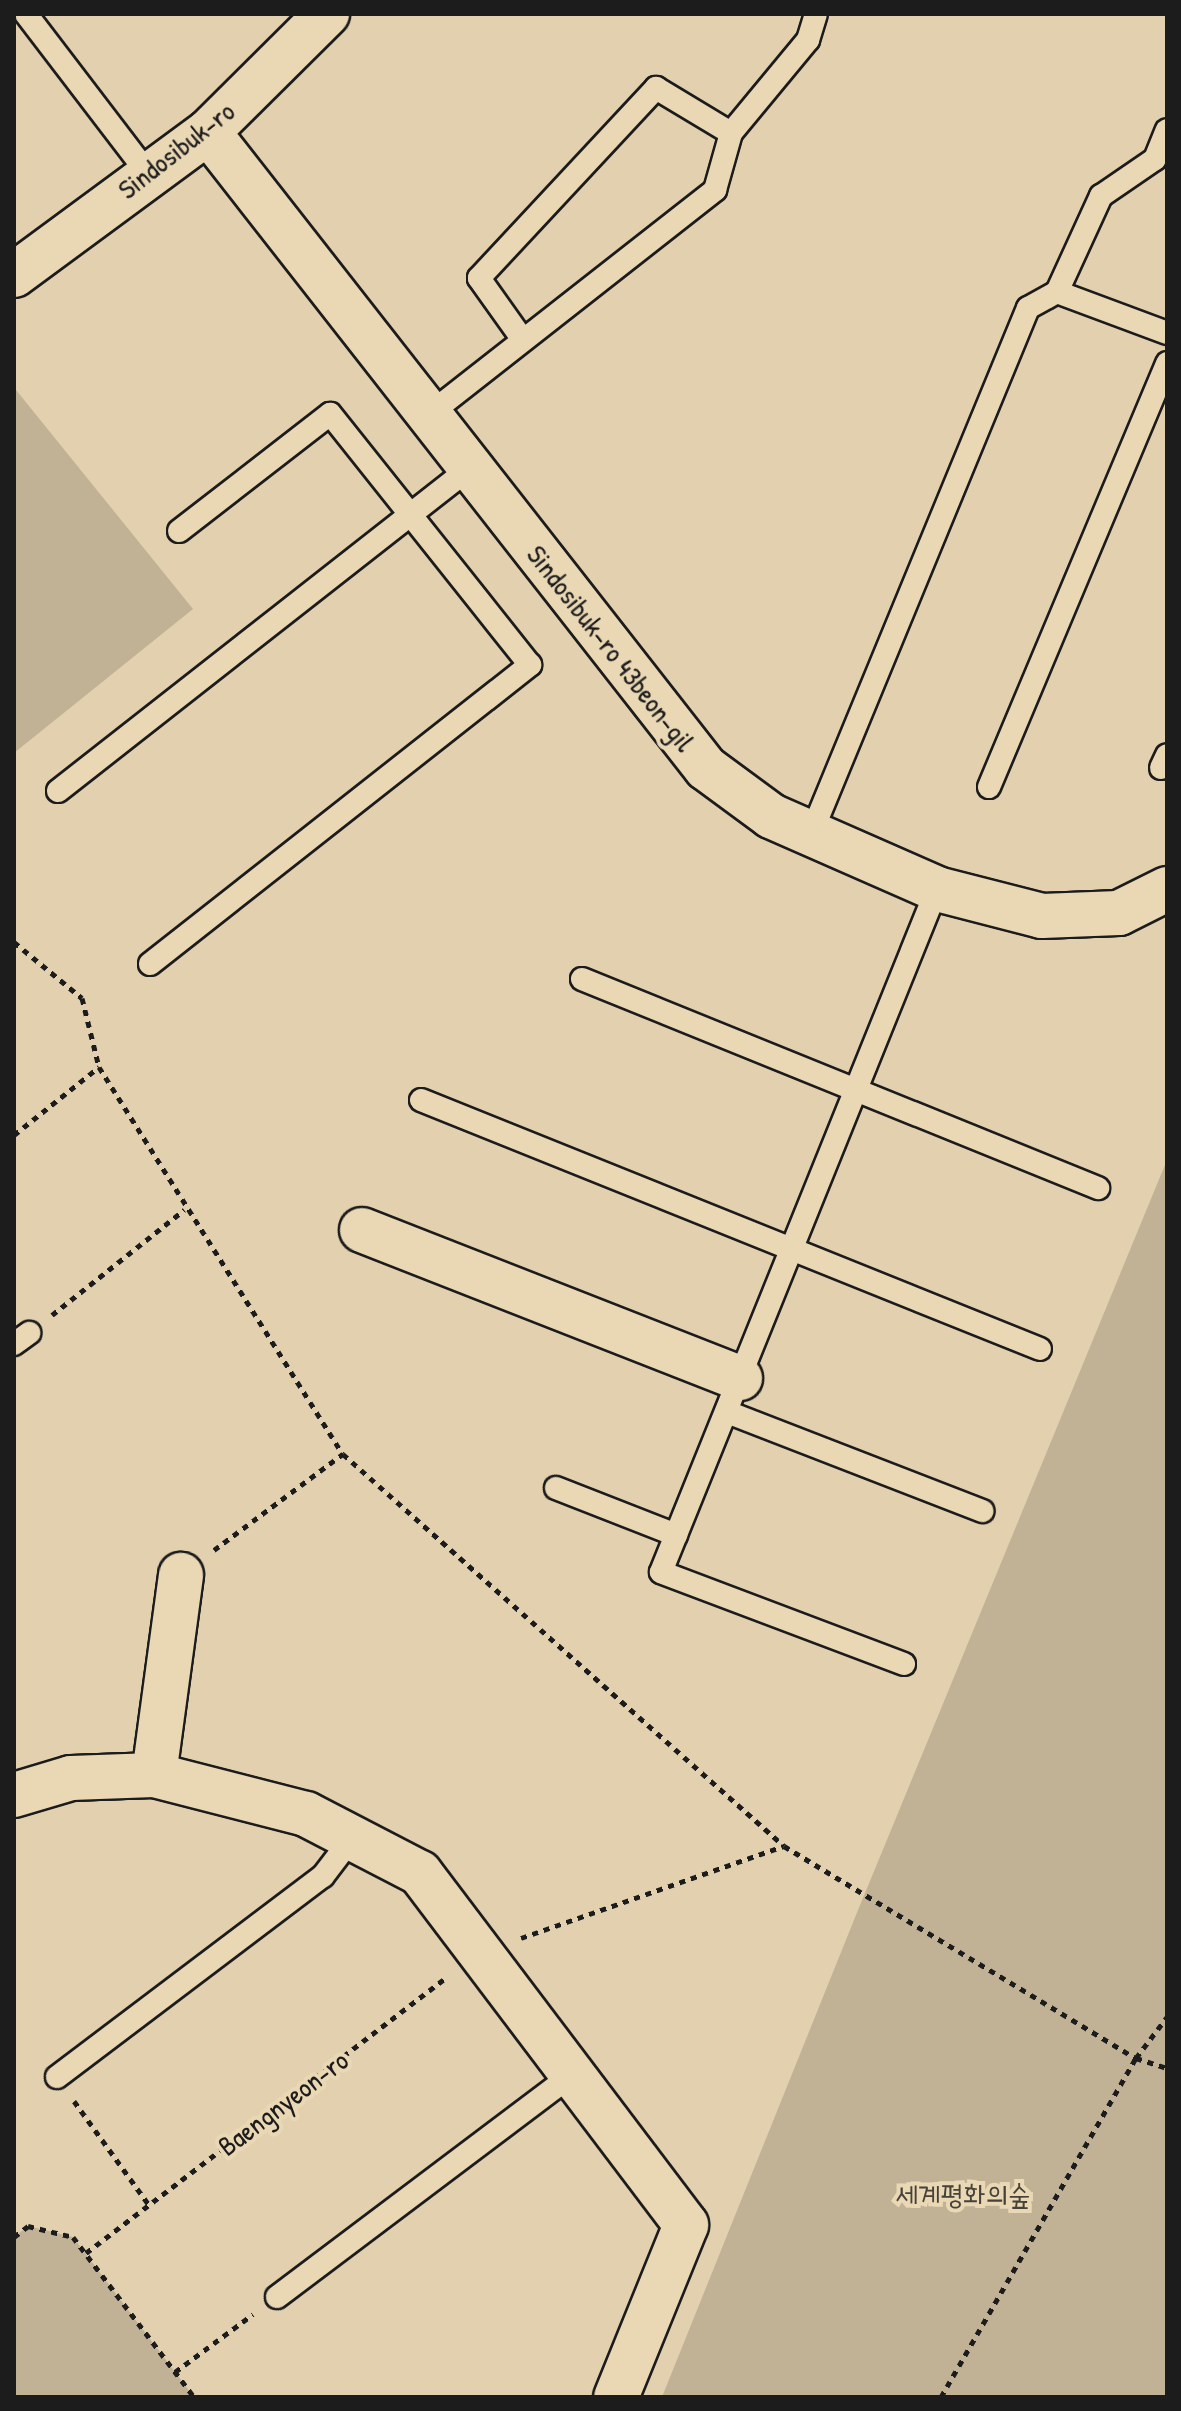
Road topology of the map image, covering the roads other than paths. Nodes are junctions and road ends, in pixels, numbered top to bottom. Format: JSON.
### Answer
{"nodes":[{"id":1,"x":26,"y":14,"type":"edge"},
{"id":2,"x":327,"y":14,"type":"edge"},
{"id":3,"x":816,"y":14,"type":"edge"},
{"id":4,"x":1167,"y":130,"type":"edge"},
{"id":5,"x":208,"y":132,"type":"junction"},
{"id":6,"x":731,"y":133,"type":"junction"},
{"id":7,"x":147,"y":172,"type":"junction"},
{"id":8,"x":14,"y":275,"type":"edge"},
{"id":9,"x":1057,"y":292,"type":"junction"},
{"id":10,"x":1167,"y":333,"type":"edge"},
{"id":11,"x":523,"y":340,"type":"junction"},
{"id":12,"x":1167,"y":363,"type":"edge"},
{"id":13,"x":432,"y":412,"type":"junction"},
{"id":14,"x":471,"y":467,"type":"junction"},
{"id":15,"x":410,"y":515,"type":"junction"},
{"id":16,"x":179,"y":531,"type":"dead end"},
{"id":17,"x":989,"y":787,"type":"dead end"},
{"id":18,"x":58,"y":791,"type":"dead end"},
{"id":19,"x":811,"y":834,"type":"junction"},
{"id":20,"x":937,"y":889,"type":"junction"},
{"id":21,"x":1167,"y":889,"type":"edge"},
{"id":22,"x":150,"y":964,"type":"dead end"},
{"id":23,"x":582,"y":979,"type":"dead end"},
{"id":24,"x":859,"y":1090,"type":"junction"},
{"id":25,"x":421,"y":1100,"type":"dead end"},
{"id":26,"x":1098,"y":1188,"type":"dead end"},
{"id":27,"x":362,"y":1230,"type":"dead end"},
{"id":28,"x":792,"y":1250,"type":"junction"},
{"id":29,"x":1040,"y":1349,"type":"dead end"},
{"id":30,"x":734,"y":1395,"type":"junction"},
{"id":31,"x":556,"y":1488,"type":"dead end"},
{"id":32,"x":982,"y":1511,"type":"dead end"},
{"id":33,"x":676,"y":1535,"type":"junction"},
{"id":34,"x":181,"y":1575,"type":"road end"},
{"id":35,"x":904,"y":1664,"type":"dead end"},
{"id":36,"x":154,"y":1775,"type":"junction"},
{"id":37,"x":14,"y":1795,"type":"edge"},
{"id":38,"x":355,"y":1834,"type":"junction"},
{"id":39,"x":573,"y":2074,"type":"junction"},
{"id":40,"x":57,"y":2077,"type":"road end"},
{"id":41,"x":277,"y":2297,"type":"road end"},
{"id":42,"x":616,"y":2397,"type":"edge"}],
"edges":[{"from":1,"to":7,"type":"lane"},
{"from":2,"to":5,"type":"street","name":"Sindosibuk-ro"},
{"from":3,"to":6,"type":"lane"},
{"from":4,"to":9,"type":"lane"},
{"from":5,"to":7,"type":"street","name":"Sindosibuk-ro"},
{"from":5,"to":13,"type":"street","name":"Sindosibuk-ro 43beon-gil"},
{"from":6,"to":11,"type":"lane"},
{"from":6,"to":11,"type":"lane"},
{"from":7,"to":8,"type":"street","name":"Sindosibuk-ro"},
{"from":9,"to":10,"type":"lane"},
{"from":9,"to":19,"type":"lane"},
{"from":11,"to":13,"type":"lane"},
{"from":12,"to":17,"type":"lane"},
{"from":13,"to":14,"type":"street","name":"Sindosibuk-ro 43beon-gil"},
{"from":14,"to":15,"type":"lane"},
{"from":14,"to":19,"type":"street","name":"Sindosibuk-ro 43beon-gil"},
{"from":15,"to":16,"type":"lane"},
{"from":15,"to":18,"type":"lane"},
{"from":15,"to":22,"type":"lane"},
{"from":19,"to":20,"type":"street","name":"Sindosibuk-ro 43beon-gil"},
{"from":20,"to":21,"type":"street","name":"Sindosibuk-ro 43beon-gil"},
{"from":20,"to":24,"type":"lane"},
{"from":23,"to":24,"type":"lane"},
{"from":24,"to":26,"type":"lane"},
{"from":24,"to":28,"type":"lane"},
{"from":25,"to":28,"type":"lane"},
{"from":27,"to":30,"type":"street"},
{"from":28,"to":29,"type":"lane"},
{"from":28,"to":30,"type":"lane"},
{"from":30,"to":32,"type":"lane"},
{"from":30,"to":33,"type":"lane"},
{"from":31,"to":33,"type":"lane"},
{"from":33,"to":35,"type":"lane"},
{"from":34,"to":36,"type":"street"},
{"from":36,"to":37,"type":"street"},
{"from":36,"to":38,"type":"street"},
{"from":38,"to":39,"type":"street"},
{"from":38,"to":40,"type":"lane"},
{"from":39,"to":41,"type":"lane"},
{"from":39,"to":42,"type":"street"}]}
